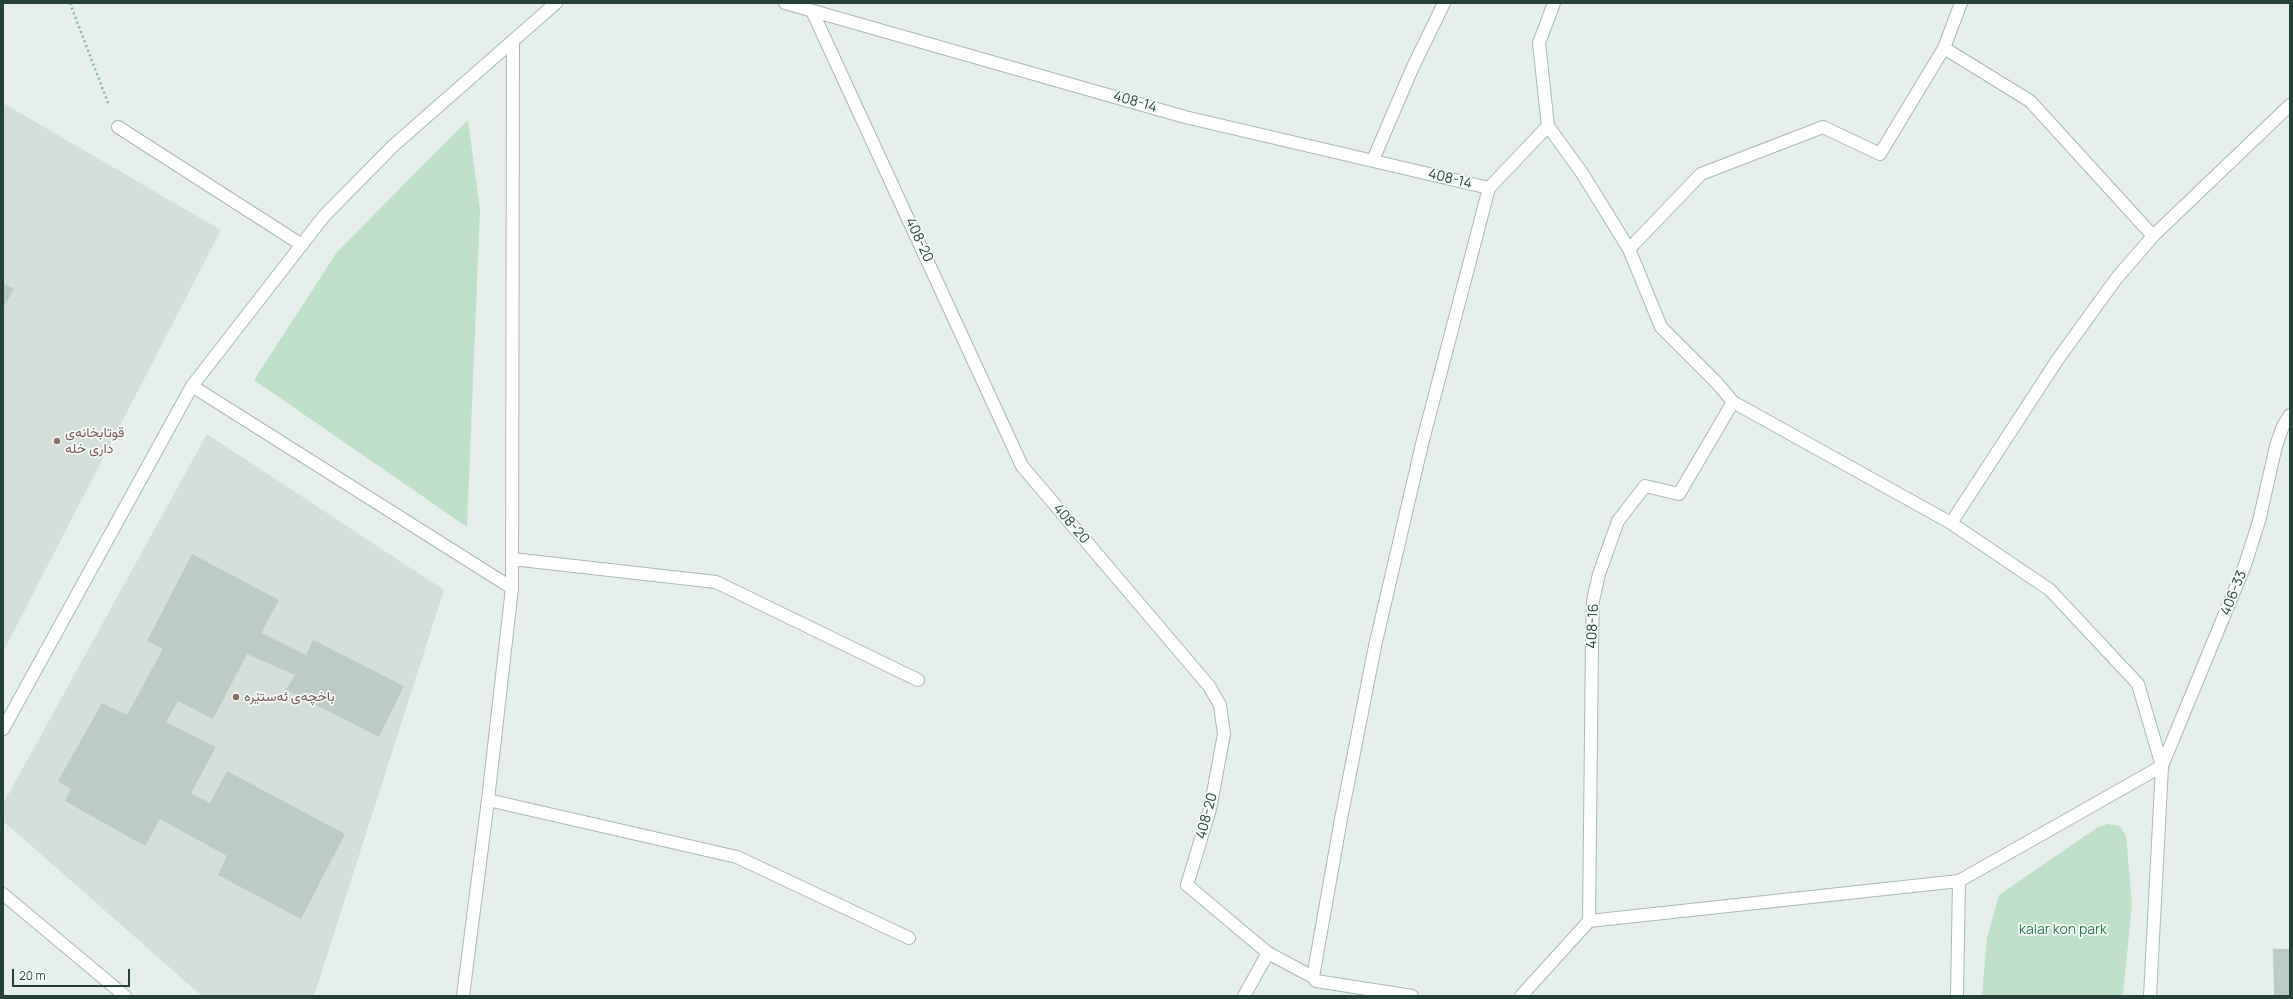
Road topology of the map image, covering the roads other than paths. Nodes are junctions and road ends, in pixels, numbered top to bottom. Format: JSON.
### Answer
{"nodes":[{"id":1,"x":556,"y":3,"type":"edge"},
{"id":2,"x":784,"y":3,"type":"edge"},
{"id":3,"x":1444,"y":3,"type":"edge"},
{"id":4,"x":1554,"y":3,"type":"edge"},
{"id":5,"x":1961,"y":3,"type":"edge"},
{"id":6,"x":813,"y":12,"type":"junction"},
{"id":7,"x":513,"y":41,"type":"junction"},
{"id":8,"x":1944,"y":48,"type":"junction"},
{"id":9,"x":2290,"y":105,"type":"edge"},
{"id":10,"x":1548,"y":126,"type":"junction"},
{"id":11,"x":118,"y":127,"type":"road end"},
{"id":12,"x":1373,"y":160,"type":"junction"},
{"id":13,"x":1489,"y":188,"type":"junction"},
{"id":14,"x":2153,"y":236,"type":"junction"},
{"id":15,"x":302,"y":245,"type":"junction"},
{"id":16,"x":1629,"y":249,"type":"junction"},
{"id":17,"x":192,"y":386,"type":"junction"},
{"id":18,"x":1733,"y":402,"type":"junction"},
{"id":19,"x":2290,"y":415,"type":"edge"},
{"id":20,"x":1951,"y":524,"type":"junction"},
{"id":21,"x":512,"y":559,"type":"junction"},
{"id":22,"x":512,"y":588,"type":"junction"},
{"id":23,"x":918,"y":680,"type":"dead end"},
{"id":24,"x":3,"y":729,"type":"edge"},
{"id":25,"x":2162,"y":766,"type":"junction"},
{"id":26,"x":488,"y":800,"type":"junction"},
{"id":27,"x":1959,"y":881,"type":"junction"},
{"id":28,"x":3,"y":894,"type":"edge"},
{"id":29,"x":1589,"y":921,"type":"junction"},
{"id":30,"x":909,"y":938,"type":"dead end"},
{"id":31,"x":1268,"y":953,"type":"junction"},
{"id":32,"x":1313,"y":978,"type":"junction"},
{"id":33,"x":125,"y":996,"type":"edge"},
{"id":34,"x":463,"y":996,"type":"edge"},
{"id":35,"x":1244,"y":996,"type":"edge"},
{"id":36,"x":1412,"y":996,"type":"edge"},
{"id":37,"x":1521,"y":996,"type":"edge"},
{"id":38,"x":1957,"y":996,"type":"edge"},
{"id":39,"x":2150,"y":996,"type":"edge"}],
"edges":[{"from":1,"to":7,"type":"street"},
{"from":2,"to":6,"type":"street","name":"408-14"},
{"from":3,"to":12,"type":"street"},
{"from":4,"to":10,"type":"street"},
{"from":5,"to":8,"type":"street"},
{"from":6,"to":12,"type":"street","name":"408-14"},
{"from":6,"to":31,"type":"street","name":"408-20"},
{"from":7,"to":15,"type":"street"},
{"from":7,"to":21,"type":"street"},
{"from":8,"to":14,"type":"street"},
{"from":8,"to":16,"type":"street"},
{"from":9,"to":14,"type":"street"},
{"from":10,"to":13,"type":"street"},
{"from":10,"to":16,"type":"street"},
{"from":11,"to":15,"type":"street"},
{"from":12,"to":13,"type":"street","name":"408-14"},
{"from":13,"to":32,"type":"street"},
{"from":14,"to":20,"type":"street"},
{"from":15,"to":17,"type":"street"},
{"from":16,"to":18,"type":"street"},
{"from":17,"to":22,"type":"street"},
{"from":17,"to":24,"type":"street"},
{"from":18,"to":20,"type":"street"},
{"from":18,"to":29,"type":"street","name":"408-16"},
{"from":19,"to":25,"type":"street","name":"406-33"},
{"from":20,"to":25,"type":"street"},
{"from":21,"to":22,"type":"street"},
{"from":21,"to":23,"type":"street"},
{"from":22,"to":26,"type":"street"},
{"from":25,"to":27,"type":"street"},
{"from":25,"to":39,"type":"street"},
{"from":26,"to":30,"type":"street"},
{"from":26,"to":34,"type":"street"},
{"from":27,"to":29,"type":"street"},
{"from":27,"to":38,"type":"street"},
{"from":28,"to":33,"type":"street"},
{"from":29,"to":37,"type":"street"},
{"from":31,"to":32,"type":"street"},
{"from":31,"to":35,"type":"street"},
{"from":32,"to":36,"type":"street"}]}
